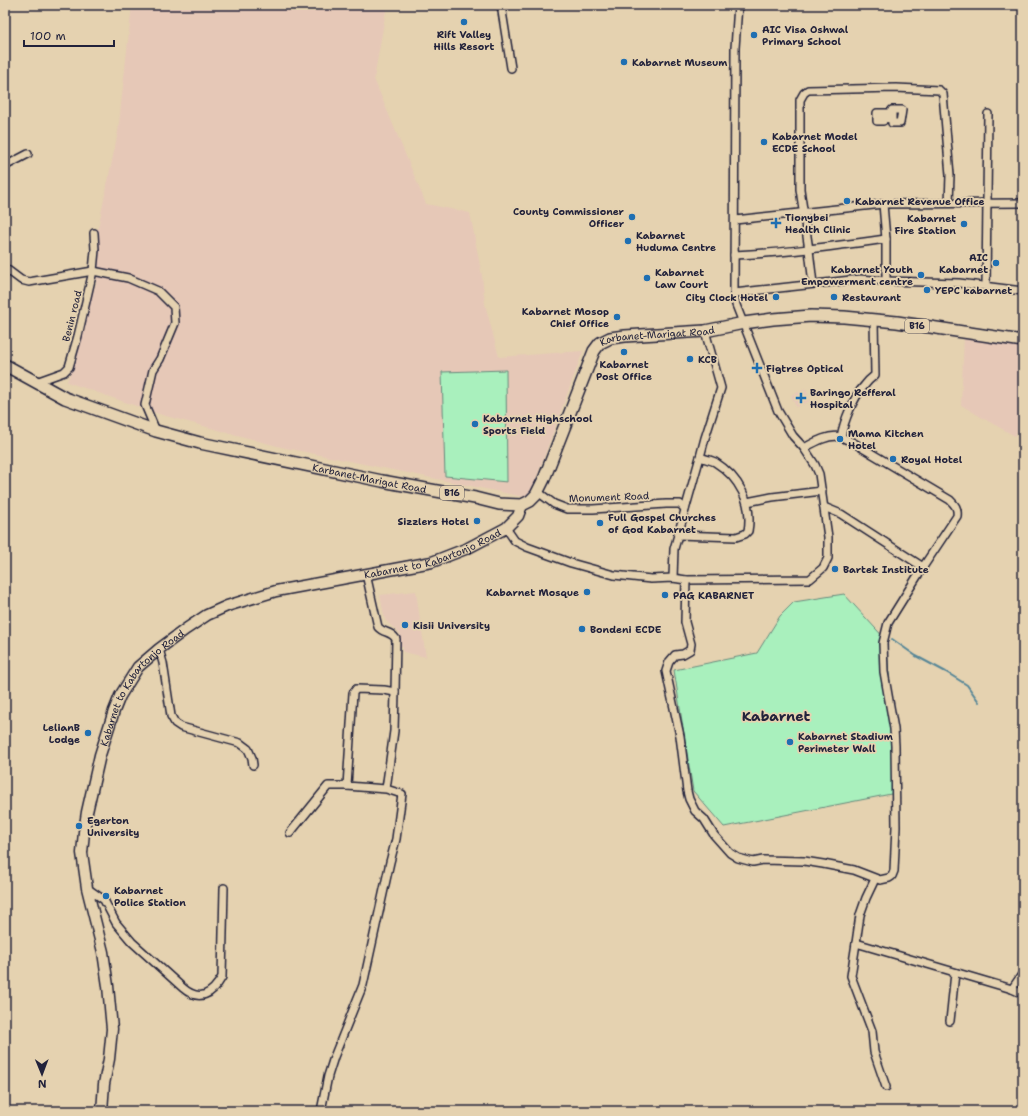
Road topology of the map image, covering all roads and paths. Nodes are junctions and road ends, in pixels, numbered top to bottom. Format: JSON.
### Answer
{"nodes":[{"id":1,"x":501,"y":5,"type":"edge"},
{"id":2,"x":737,"y":5,"type":"edge"},
{"id":3,"x":511,"y":68,"type":"dead end"},
{"id":4,"x":988,"y":114,"type":"dead end"},
{"id":5,"x":28,"y":154,"type":"dead end"},
{"id":6,"x":5,"y":166,"type":"edge"},
{"id":7,"x":949,"y":203,"type":"junction"},
{"id":8,"x":1023,"y":203,"type":"edge"},
{"id":9,"x":883,"y":204,"type":"junction"},
{"id":10,"x":987,"y":204,"type":"junction"},
{"id":11,"x":803,"y":213,"type":"junction"},
{"id":12,"x":735,"y":220,"type":"junction"},
{"id":13,"x":94,"y":233,"type":"dead end"},
{"id":14,"x":886,"y":239,"type":"junction"},
{"id":15,"x":809,"y":250,"type":"junction"},
{"id":16,"x":734,"y":255,"type":"junction"},
{"id":17,"x":5,"y":268,"type":"edge"},
{"id":18,"x":93,"y":271,"type":"junction"},
{"id":19,"x":886,"y":281,"type":"junction"},
{"id":20,"x":813,"y":284,"type":"junction"},
{"id":21,"x":986,"y":286,"type":"junction"},
{"id":22,"x":1023,"y":291,"type":"edge"},
{"id":23,"x":734,"y":293,"type":"junction"},
{"id":24,"x":874,"y":320,"type":"junction"},
{"id":25,"x":744,"y":323,"type":"junction"},
{"id":26,"x":704,"y":331,"type":"junction"},
{"id":27,"x":1023,"y":341,"type":"edge"},
{"id":28,"x":5,"y":365,"type":"edge"},
{"id":29,"x":36,"y":382,"type":"junction"},
{"id":30,"x":156,"y":431,"type":"junction"},
{"id":31,"x":841,"y":437,"type":"junction"},
{"id":32,"x":804,"y":448,"type":"junction"},
{"id":33,"x":700,"y":458,"type":"junction"},
{"id":34,"x":822,"y":491,"type":"junction"},
{"id":35,"x":538,"y":492,"type":"junction"},
{"id":36,"x":747,"y":502,"type":"junction"},
{"id":37,"x":522,"y":504,"type":"junction"},
{"id":38,"x":824,"y":507,"type":"junction"},
{"id":39,"x":685,"y":509,"type":"junction"},
{"id":40,"x":506,"y":528,"type":"junction"},
{"id":41,"x":678,"y":535,"type":"junction"},
{"id":42,"x":923,"y":567,"type":"junction"},
{"id":43,"x":366,"y":574,"type":"junction"},
{"id":44,"x":673,"y":578,"type":"junction"},
{"id":45,"x":686,"y":580,"type":"junction"},
{"id":46,"x":159,"y":649,"type":"junction"},
{"id":47,"x":394,"y":692,"type":"junction"},
{"id":48,"x":253,"y":765,"type":"dead end"},
{"id":49,"x":347,"y":786,"type":"junction"},
{"id":50,"x":386,"y":789,"type":"junction"},
{"id":51,"x":290,"y":833,"type":"dead end"},
{"id":52,"x":875,"y":880,"type":"junction"},
{"id":53,"x":87,"y":888,"type":"junction"},
{"id":54,"x":224,"y":888,"type":"dead end"},
{"id":55,"x":856,"y":943,"type":"junction"},
{"id":56,"x":955,"y":973,"type":"junction"},
{"id":57,"x":1023,"y":973,"type":"edge"},
{"id":58,"x":1012,"y":989,"type":"junction"},
{"id":59,"x":1023,"y":994,"type":"edge"},
{"id":60,"x":950,"y":1021,"type":"dead end"},
{"id":61,"x":886,"y":1086,"type":"dead end"},
{"id":62,"x":102,"y":1111,"type":"edge"},
{"id":63,"x":321,"y":1111,"type":"edge"}],
"edges":[{"from":1,"to":3,"type":"street"},
{"from":2,"to":12,"type":"street"},
{"from":4,"to":10,"type":"street"},
{"from":5,"to":6,"type":"street"},
{"from":7,"to":9,"type":"street"},
{"from":7,"to":10,"type":"street"},
{"from":7,"to":11,"type":"street"},
{"from":8,"to":10,"type":"street"},
{"from":9,"to":11,"type":"street"},
{"from":9,"to":14,"type":"street"},
{"from":10,"to":21,"type":"street"},
{"from":11,"to":12,"type":"street"},
{"from":11,"to":15,"type":"street"},
{"from":12,"to":16,"type":"street"},
{"from":13,"to":18,"type":"street","name":"Benin road"},
{"from":14,"to":15,"type":"street"},
{"from":14,"to":19,"type":"street"},
{"from":15,"to":16,"type":"street"},
{"from":15,"to":20,"type":"street"},
{"from":16,"to":23,"type":"street"},
{"from":17,"to":18,"type":"street"},
{"from":18,"to":29,"type":"street","name":"Benin road"},
{"from":18,"to":30,"type":"street"},
{"from":19,"to":20,"type":"street"},
{"from":19,"to":21,"type":"street"},
{"from":20,"to":23,"type":"street"},
{"from":21,"to":22,"type":"street"},
{"from":23,"to":25,"type":"street"},
{"from":24,"to":25,"type":"main road","name":"Karbanet-Marigat Road","number":"B16"},
{"from":24,"to":27,"type":"main road","number":"B16"},
{"from":24,"to":31,"type":"street"},
{"from":25,"to":26,"type":"main road","name":"Karbanet-Marigat Road","number":"B16"},
{"from":25,"to":32,"type":"street"},
{"from":26,"to":33,"type":"street"},
{"from":26,"to":35,"type":"main road","name":"Karbanet-Marigat Road","number":"B16"},
{"from":28,"to":29,"type":"main road","name":"Karbanet-Marigat Road","number":"B16"},
{"from":29,"to":30,"type":"main road","name":"Karbanet-Marigat Road","number":"B16"},
{"from":30,"to":37,"type":"main road","name":"Karbanet-Marigat Road","number":"B16"},
{"from":31,"to":32,"type":"street"},
{"from":31,"to":42,"type":"street"},
{"from":32,"to":34,"type":"street"},
{"from":33,"to":36,"type":"street"},
{"from":33,"to":39,"type":"street"},
{"from":34,"to":36,"type":"street"},
{"from":34,"to":38,"type":"street"},
{"from":35,"to":37,"type":"main road","name":"Karbanet-Marigat Road","number":"B16"},
{"from":35,"to":39,"type":"street","name":"Monument Road"},
{"from":36,"to":41,"type":"street"},
{"from":37,"to":40,"type":"main road","name":"Kabarnet to Kabartonjo Road"},
{"from":38,"to":42,"type":"street"},
{"from":38,"to":45,"type":"street"},
{"from":39,"to":41,"type":"street"},
{"from":40,"to":43,"type":"main road","name":"Kabarnet to Kabartonjo Road"},
{"from":40,"to":44,"type":"street"},
{"from":41,"to":44,"type":"street"},
{"from":42,"to":52,"type":"street"},
{"from":43,"to":46,"type":"main road","name":"Kabarnet to Kabartonjo Road"},
{"from":43,"to":47,"type":"street"},
{"from":44,"to":45,"type":"street"},
{"from":45,"to":52,"type":"street"},
{"from":46,"to":48,"type":"street"},
{"from":46,"to":53,"type":"main road","name":"Kabarnet to Kabartonjo Road"},
{"from":47,"to":49,"type":"street"},
{"from":47,"to":50,"type":"street"},
{"from":49,"to":50,"type":"street"},
{"from":49,"to":51,"type":"street"},
{"from":50,"to":63,"type":"street"},
{"from":52,"to":55,"type":"street"},
{"from":53,"to":54,"type":"street"},
{"from":53,"to":62,"type":"main road","name":"Kabarnet to Kabartonjo Road"},
{"from":55,"to":56,"type":"street"},
{"from":55,"to":61,"type":"street"},
{"from":56,"to":58,"type":"street"},
{"from":56,"to":60,"type":"street"},
{"from":57,"to":58,"type":"street"},
{"from":58,"to":59,"type":"street"}]}
